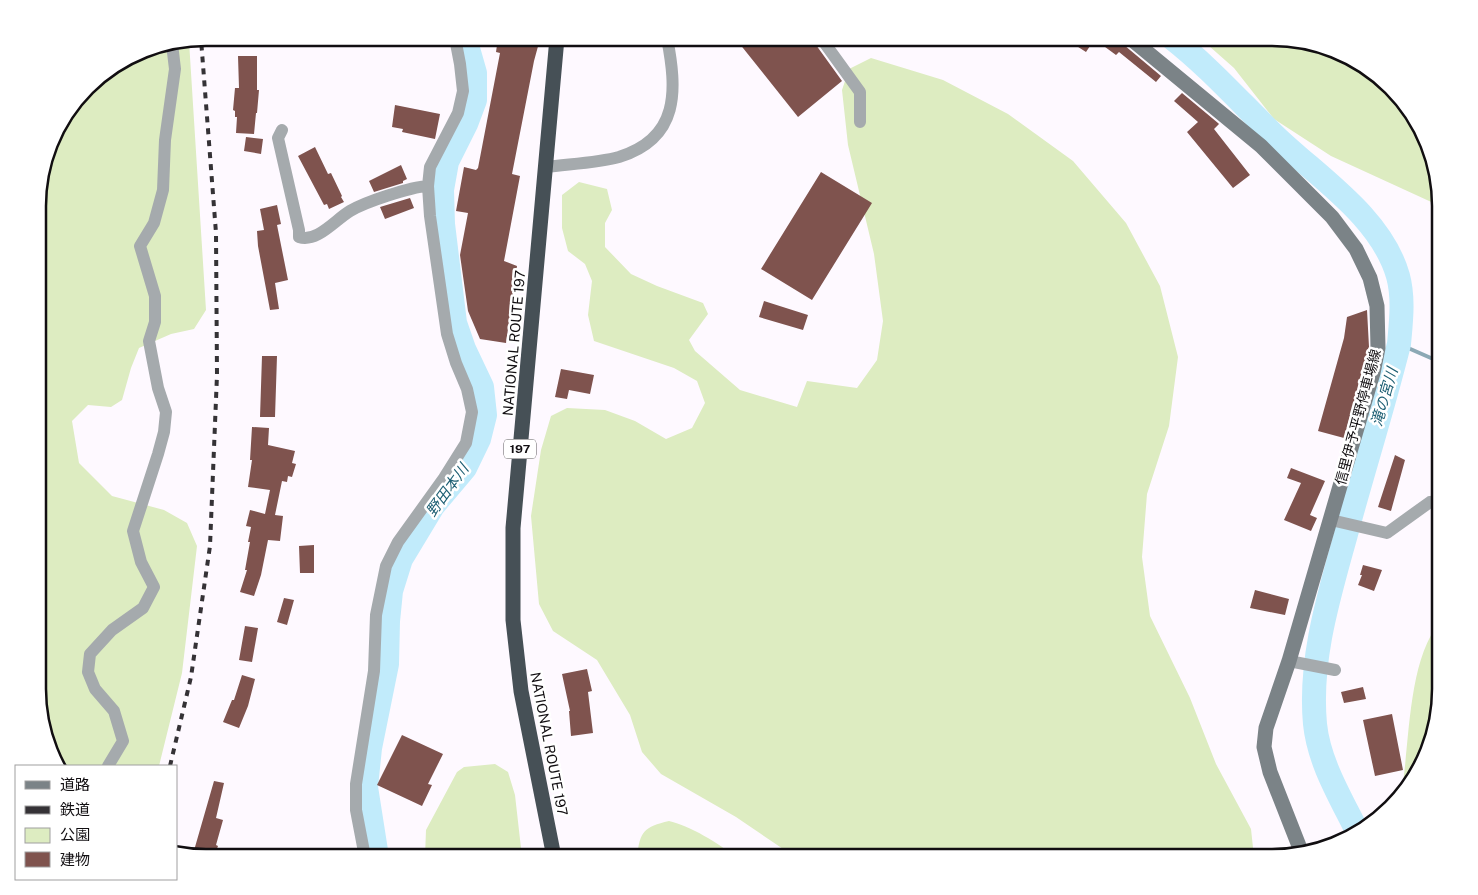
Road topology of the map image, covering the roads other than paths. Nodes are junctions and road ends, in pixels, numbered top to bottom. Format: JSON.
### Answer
{"nodes":[{"id":1,"x":457,"y":46,"type":"edge"},
{"id":2,"x":557,"y":46,"type":"edge"},
{"id":3,"x":669,"y":46,"type":"edge"},
{"id":4,"x":827,"y":46,"type":"edge"},
{"id":5,"x":1140,"y":46,"type":"edge"},
{"id":6,"x":173,"y":51,"type":"edge"},
{"id":7,"x":860,"y":122,"type":"dead end"},
{"id":8,"x":282,"y":130,"type":"dead end"},
{"id":9,"x":546,"y":167,"type":"junction"},
{"id":10,"x":428,"y":186,"type":"junction"},
{"id":11,"x":1431,"y":502,"type":"edge"},
{"id":12,"x":1334,"y":520,"type":"junction"},
{"id":13,"x":1294,"y":662,"type":"junction"},
{"id":14,"x":1335,"y":670,"type":"dead end"},
{"id":15,"x":109,"y":765,"type":"edge"},
{"id":16,"x":1300,"y":846,"type":"edge"},
{"id":17,"x":363,"y":849,"type":"edge"},
{"id":18,"x":552,"y":849,"type":"edge"}],
"edges":[{"from":1,"to":10,"type":"street"},
{"from":2,"to":9,"type":"highway","name":"NATIONAL ROUTE 197","number":"197"},
{"from":3,"to":9,"type":"street"},
{"from":4,"to":7,"type":"street"},
{"from":5,"to":12,"type":"main road","name":"信里伊予平野停車場線"},
{"from":6,"to":15,"type":"street"},
{"from":8,"to":10,"type":"street"},
{"from":9,"to":18,"type":"highway","name":"NATIONAL ROUTE 197","number":"197"},
{"from":10,"to":17,"type":"street"},
{"from":11,"to":12,"type":"street"},
{"from":12,"to":13,"type":"main road","name":"信里伊予平野停車場線"},
{"from":13,"to":14,"type":"street"},
{"from":13,"to":16,"type":"main road","name":"信里伊予平野停車場線"}]}
